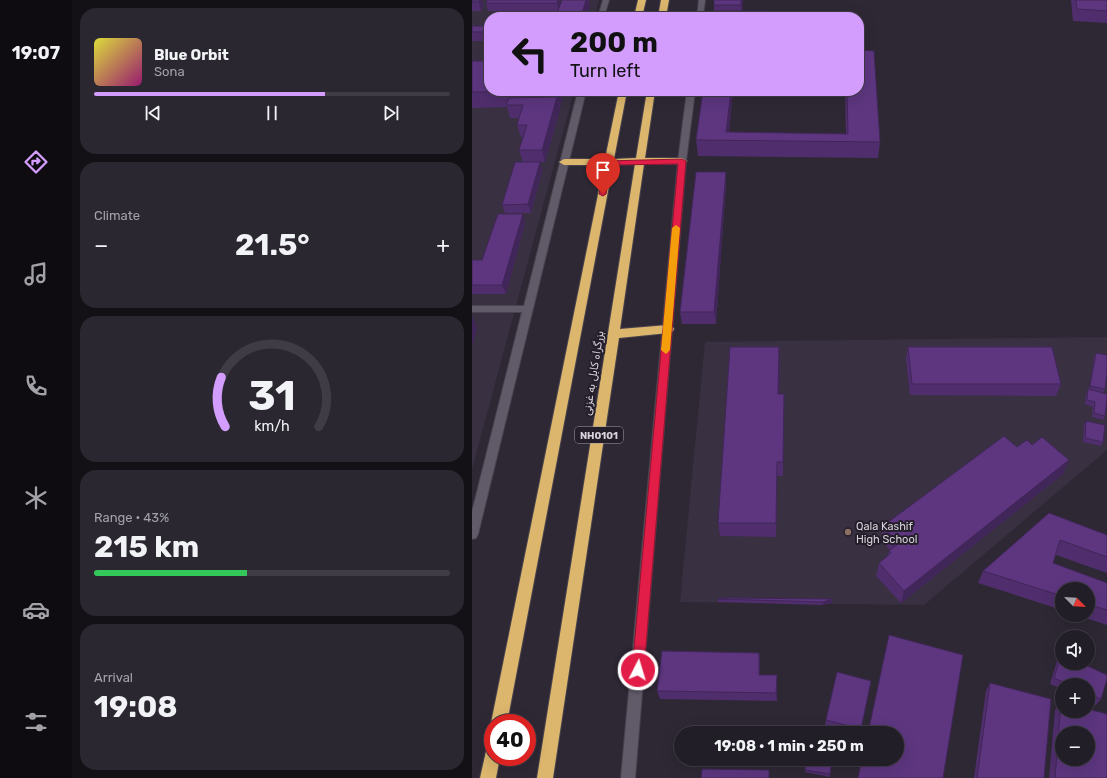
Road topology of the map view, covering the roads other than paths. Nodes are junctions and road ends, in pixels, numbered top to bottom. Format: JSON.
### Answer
{"nodes":[{"id":1,"x":606,"y":0,"type":"edge"},
{"id":2,"x":642,"y":0,"type":"edge"},
{"id":3,"x":665,"y":0,"type":"edge"},
{"id":4,"x":702,"y":0,"type":"edge"},
{"id":5,"x":602,"y":12,"type":"edge"},
{"id":6,"x":639,"y":12,"type":"edge"},
{"id":7,"x":663,"y":12,"type":"edge"},
{"id":8,"x":701,"y":12,"type":"edge"},
{"id":9,"x":581,"y":96,"type":"edge"},
{"id":10,"x":622,"y":96,"type":"edge"},
{"id":11,"x":650,"y":96,"type":"edge"},
{"id":12,"x":690,"y":96,"type":"edge"},
{"id":13,"x":682,"y":161,"type":"junction"},
{"id":14,"x":564,"y":162,"type":"junction"},
{"id":15,"x":609,"y":162,"type":"junction"},
{"id":16,"x":640,"y":162,"type":"junction"},
{"id":17,"x":529,"y":308,"type":"junction"},
{"id":18,"x":472,"y":309,"type":"edge"},
{"id":19,"x":668,"y":329,"type":"junction"},
{"id":20,"x":615,"y":334,"type":"junction"},
{"id":21,"x":472,"y":534,"type":"edge"},
{"id":22,"x":501,"y":714,"type":"edge"},
{"id":23,"x":490,"y":766,"type":"edge"},
{"id":24,"x":488,"y":778,"type":"edge"},
{"id":25,"x":545,"y":778,"type":"edge"},
{"id":26,"x":628,"y":778,"type":"edge"}],
"edges":[{"from":1,"to":5,"type":"street"},
{"from":2,"to":6,"type":"highway"},
{"from":3,"to":7,"type":"highway"},
{"from":4,"to":8,"type":"street"},
{"from":9,"to":14,"type":"street"},
{"from":10,"to":15,"type":"highway"},
{"from":11,"to":16,"type":"highway","name":"بزرگراه کابل به غزنی","number":"NH0101"},
{"from":12,"to":13,"type":"street"},
{"from":13,"to":16,"type":"highway"},
{"from":13,"to":19,"type":"street"},
{"from":14,"to":15,"type":"highway"},
{"from":14,"to":17,"type":"street"},
{"from":15,"to":16,"type":"highway"},
{"from":15,"to":22,"type":"highway"},
{"from":16,"to":20,"type":"highway","name":"بزرگراه کابل به غزنی","number":"NH0101"},
{"from":17,"to":18,"type":"street"},
{"from":17,"to":21,"type":"street"},
{"from":19,"to":20,"type":"highway"},
{"from":19,"to":26,"type":"street"},
{"from":20,"to":25,"type":"highway","name":"بزرگراه کابل به غزنی","number":"NH0101"},
{"from":23,"to":24,"type":"highway"}]}
